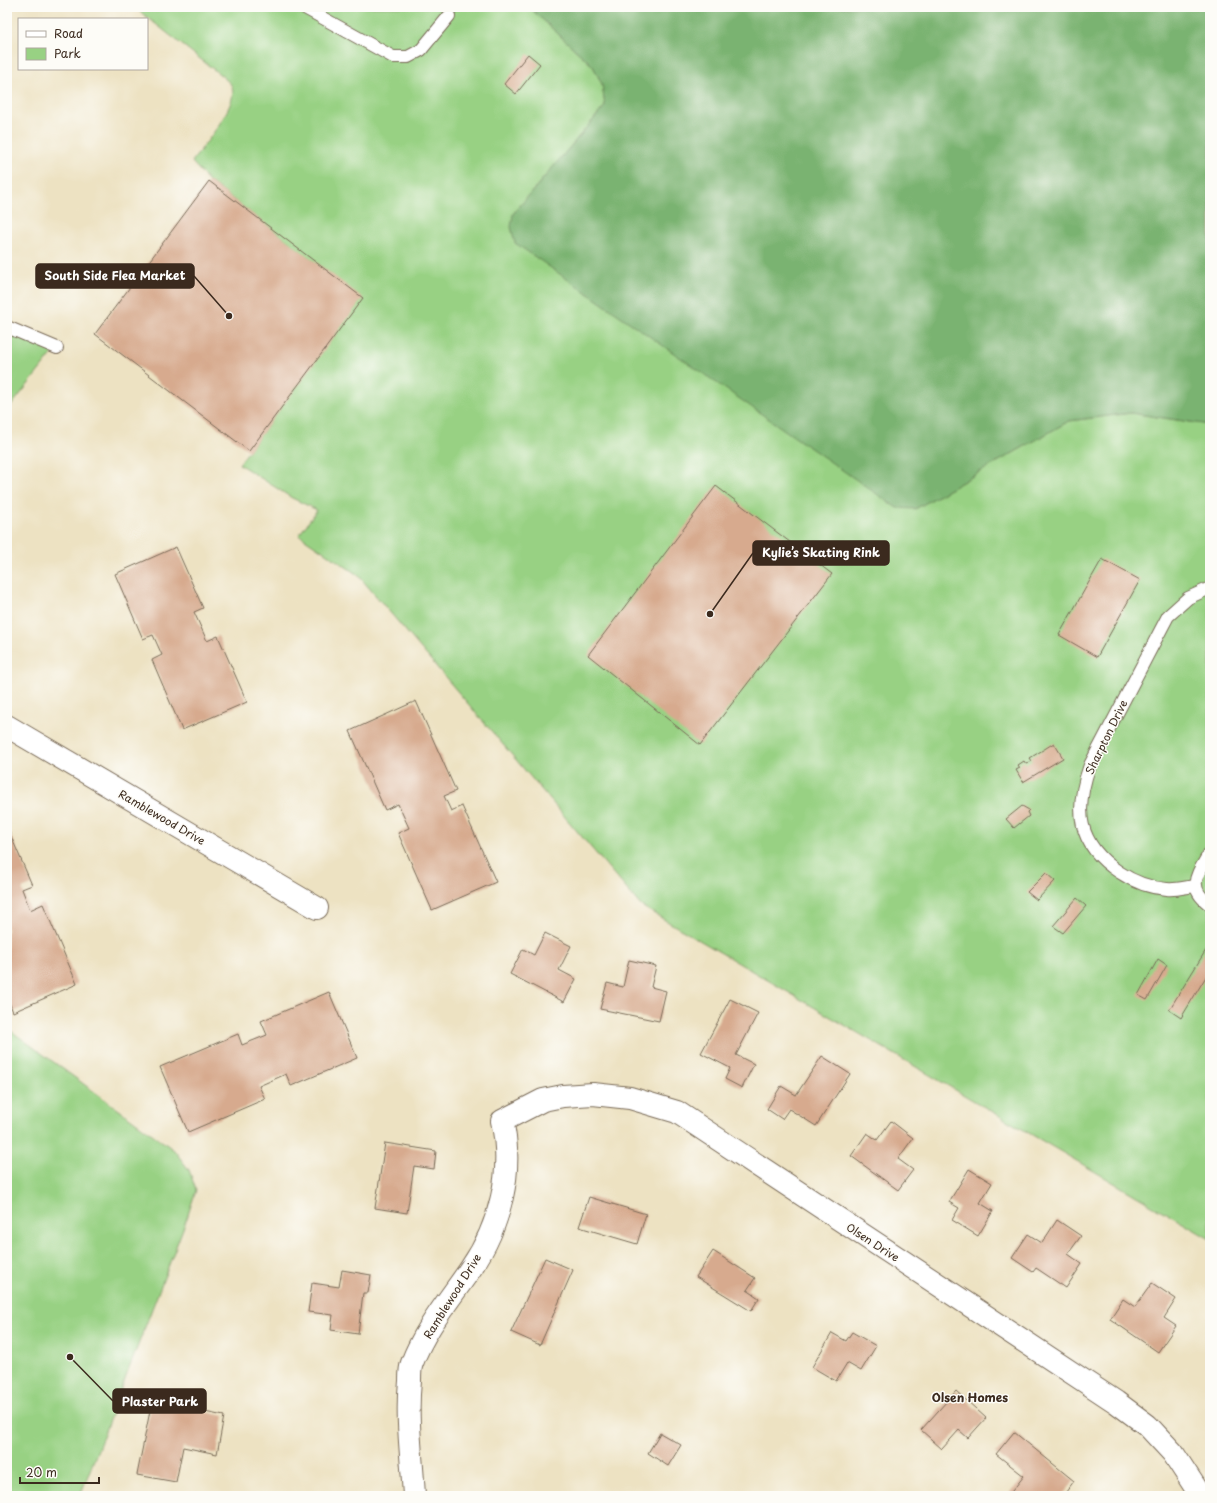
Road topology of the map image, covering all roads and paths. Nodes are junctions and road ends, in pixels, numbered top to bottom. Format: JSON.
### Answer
{"nodes":[{"id":1,"x":303,"y":7,"type":"edge"},
{"id":2,"x":449,"y":16,"type":"dead end"},
{"id":3,"x":7,"y":327,"type":"edge"},
{"id":4,"x":57,"y":348,"type":"dead end"},
{"id":5,"x":1210,"y":588,"type":"edge"},
{"id":6,"x":7,"y":726,"type":"edge"},
{"id":7,"x":1210,"y":852,"type":"edge"},
{"id":8,"x":1195,"y":886,"type":"junction"},
{"id":9,"x":1210,"y":905,"type":"edge"},
{"id":10,"x":317,"y":908,"type":"dead end"},
{"id":11,"x":502,"y":1121,"type":"joint"},
{"id":12,"x":414,"y":1496,"type":"edge"},
{"id":13,"x":1201,"y":1496,"type":"edge"}],
"edges":[{"from":1,"to":2,"type":"lane"},
{"from":3,"to":4,"type":"lane"},
{"from":5,"to":8,"type":"lane","name":"Sharpton Drive"},
{"from":6,"to":10,"type":"street","name":"Ramblewood Drive"},
{"from":7,"to":8,"type":"lane"},
{"from":8,"to":9,"type":"lane"},
{"from":11,"to":12,"type":"street","name":"Ramblewood Drive"},
{"from":11,"to":13,"type":"street","name":"Olsen Drive"}]}
